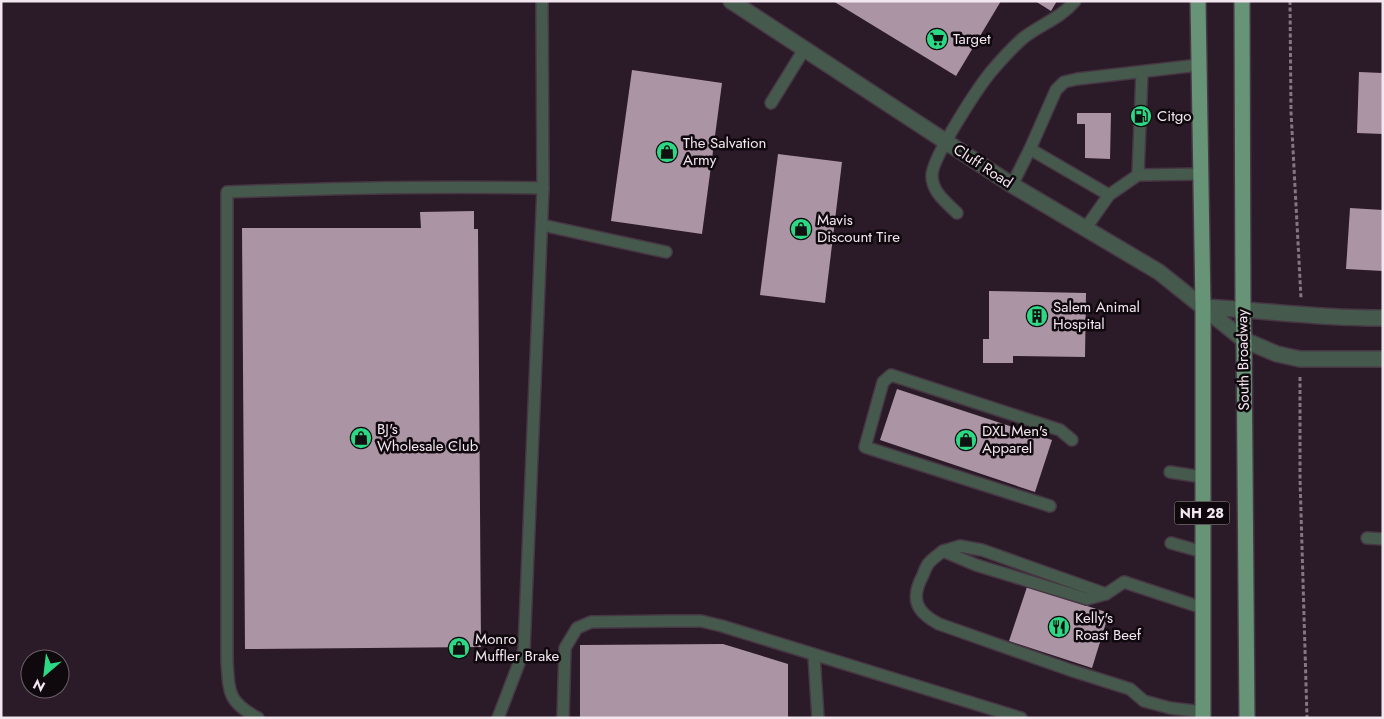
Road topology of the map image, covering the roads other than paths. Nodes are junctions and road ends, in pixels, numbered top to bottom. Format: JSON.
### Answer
{"nodes":[{"id":1,"x":542,"y":1,"type":"edge"},
{"id":2,"x":731,"y":1,"type":"edge"},
{"id":3,"x":1075,"y":1,"type":"edge"},
{"id":4,"x":1198,"y":1,"type":"edge"},
{"id":5,"x":1242,"y":1,"type":"edge"},
{"id":6,"x":805,"y":48,"type":"junction"},
{"id":7,"x":1199,"y":65,"type":"junction"},
{"id":8,"x":1142,"y":72,"type":"junction"},
{"id":9,"x":771,"y":103,"type":"dead end"},
{"id":10,"x":946,"y":141,"type":"junction"},
{"id":11,"x":1030,"y":149,"type":"junction"},
{"id":12,"x":1200,"y":174,"type":"junction"},
{"id":13,"x":1138,"y":175,"type":"junction"},
{"id":14,"x":1012,"y":185,"type":"junction"},
{"id":15,"x":543,"y":188,"type":"junction"},
{"id":16,"x":1109,"y":195,"type":"junction"},
{"id":17,"x":957,"y":213,"type":"dead end"},
{"id":18,"x":542,"y":225,"type":"junction"},
{"id":19,"x":1085,"y":229,"type":"junction"},
{"id":20,"x":666,"y":252,"type":"dead end"},
{"id":21,"x":1203,"y":307,"type":"junction"},
{"id":22,"x":1243,"y":309,"type":"junction"},
{"id":23,"x":1383,"y":318,"type":"edge"},
{"id":24,"x":1244,"y":340,"type":"junction"},
{"id":25,"x":1383,"y":359,"type":"edge"},
{"id":26,"x":1072,"y":440,"type":"dead end"},
{"id":27,"x":1170,"y":472,"type":"dead end"},
{"id":28,"x":1202,"y":477,"type":"junction"},
{"id":29,"x":1050,"y":506,"type":"dead end"},
{"id":30,"x":1366,"y":538,"type":"dead end"},
{"id":31,"x":1383,"y":538,"type":"edge"},
{"id":32,"x":1171,"y":543,"type":"dead end"},
{"id":33,"x":943,"y":551,"type":"junction"},
{"id":34,"x":1203,"y":552,"type":"junction"},
{"id":35,"x":1106,"y":594,"type":"junction"},
{"id":36,"x":1203,"y":608,"type":"junction"},
{"id":37,"x":814,"y":656,"type":"junction"},
{"id":38,"x":1204,"y":715,"type":"edge"},
{"id":39,"x":258,"y":718,"type":"edge"},
{"id":40,"x":498,"y":718,"type":"edge"},
{"id":41,"x":563,"y":718,"type":"edge"},
{"id":42,"x":818,"y":718,"type":"edge"},
{"id":43,"x":1021,"y":718,"type":"edge"},
{"id":44,"x":1246,"y":718,"type":"edge"}],
"edges":[{"from":1,"to":15,"type":"lane"},
{"from":2,"to":6,"type":"street","name":"Cluff Road"},
{"from":3,"to":10,"type":"lane"},
{"from":4,"to":7,"type":"main road","number":"NH 28"},
{"from":5,"to":22,"type":"main road","name":"South Broadway","number":"NH 28"},
{"from":6,"to":9,"type":"lane"},
{"from":6,"to":10,"type":"street","name":"Cluff Road"},
{"from":7,"to":8,"type":"lane"},
{"from":7,"to":12,"type":"main road","number":"NH 28"},
{"from":8,"to":11,"type":"lane"},
{"from":8,"to":13,"type":"lane"},
{"from":10,"to":14,"type":"street","name":"Cluff Road"},
{"from":10,"to":17,"type":"lane"},
{"from":11,"to":14,"type":"lane"},
{"from":11,"to":16,"type":"lane"},
{"from":12,"to":13,"type":"lane"},
{"from":12,"to":21,"type":"main road","number":"NH 28"},
{"from":13,"to":16,"type":"lane"},
{"from":14,"to":19,"type":"street","name":"Cluff Road"},
{"from":15,"to":18,"type":"lane"},
{"from":15,"to":39,"type":"lane"},
{"from":16,"to":19,"type":"lane"},
{"from":18,"to":20,"type":"lane"},
{"from":18,"to":40,"type":"lane"},
{"from":19,"to":21,"type":"street","name":"Cluff Road"},
{"from":21,"to":22,"type":"street"},
{"from":21,"to":24,"type":"street","name":"Cluff Road"},
{"from":21,"to":28,"type":"main road","number":"NH 28"},
{"from":22,"to":23,"type":"street"},
{"from":22,"to":24,"type":"main road","name":"South Broadway","number":"NH 28"},
{"from":24,"to":25,"type":"street","name":"Cluff Road"},
{"from":24,"to":44,"type":"main road","name":"South Broadway","number":"NH 28"},
{"from":26,"to":29,"type":"lane"},
{"from":27,"to":28,"type":"lane"},
{"from":28,"to":34,"type":"main road","number":"NH 28"},
{"from":30,"to":31,"type":"lane"},
{"from":32,"to":34,"type":"lane"},
{"from":33,"to":35,"type":"lane"},
{"from":33,"to":35,"type":"lane"},
{"from":33,"to":38,"type":"lane"},
{"from":34,"to":36,"type":"main road","number":"NH 28"},
{"from":35,"to":36,"type":"lane"},
{"from":36,"to":38,"type":"main road","number":"NH 28"},
{"from":37,"to":41,"type":"lane"},
{"from":37,"to":42,"type":"lane"},
{"from":37,"to":43,"type":"lane"}]}
